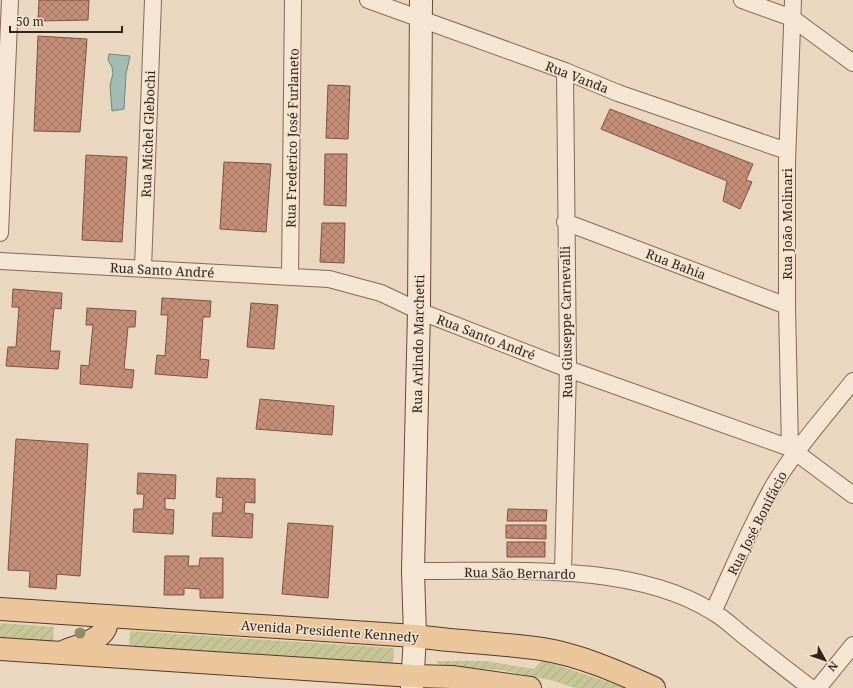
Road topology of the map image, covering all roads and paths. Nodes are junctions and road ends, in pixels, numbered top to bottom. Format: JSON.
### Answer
{"nodes":[{"id":1,"x":10,"y":0,"type":"edge"},
{"id":2,"x":153,"y":0,"type":"edge"},
{"id":3,"x":293,"y":0,"type":"edge"},
{"id":4,"x":368,"y":0,"type":"edge"},
{"id":5,"x":742,"y":0,"type":"edge"},
{"id":6,"x":793,"y":0,"type":"edge"},
{"id":7,"x":420,"y":9,"type":"edge"},
{"id":8,"x":792,"y":18,"type":"junction"},
{"id":9,"x":853,"y":63,"type":"edge"},
{"id":10,"x":565,"y":71,"type":"junction"},
{"id":11,"x":787,"y":151,"type":"junction"},
{"id":12,"x":565,"y":222,"type":"junction"},
{"id":13,"x":0,"y":233,"type":"edge"},
{"id":14,"x":0,"y":261,"type":"edge"},
{"id":15,"x":143,"y":268,"type":"junction"},
{"id":16,"x":290,"y":277,"type":"junction"},
{"id":17,"x":787,"y":306,"type":"junction"},
{"id":18,"x":419,"y":311,"type":"junction"},
{"id":19,"x":568,"y":369,"type":"junction"},
{"id":20,"x":853,"y":381,"type":"edge"},
{"id":21,"x":794,"y":450,"type":"junction"},
{"id":22,"x":853,"y":495,"type":"edge"},
{"id":23,"x":413,"y":571,"type":"junction"},
{"id":24,"x":563,"y":572,"type":"junction"},
{"id":25,"x":0,"y":609,"type":"edge"},
{"id":26,"x":713,"y":612,"type":"junction"},
{"id":27,"x":107,"y":616,"type":"junction"},
{"id":28,"x":415,"y":636,"type":"junction"},
{"id":29,"x":853,"y":645,"type":"edge"},
{"id":30,"x":0,"y":650,"type":"edge"},
{"id":31,"x":60,"y":653,"type":"junction"},
{"id":32,"x":412,"y":682,"type":"edge"},
{"id":33,"x":530,"y":688,"type":"edge"},
{"id":34,"x":654,"y":688,"type":"edge"},
{"id":35,"x":811,"y":688,"type":"edge"},
{"id":36,"x":818,"y":688,"type":"edge"}],
"edges":[{"from":1,"to":13,"type":"street"},
{"from":2,"to":15,"type":"street","name":"Rua Michel Glebochi"},
{"from":3,"to":16,"type":"street","name":"Rua Frederico José Furlaneto"},
{"from":4,"to":7,"type":"street","name":"Rua Vanda"},
{"from":5,"to":8,"type":"street"},
{"from":6,"to":8,"type":"street","name":"Rua João Molinari"},
{"from":7,"to":10,"type":"street","name":"Rua Vanda"},
{"from":7,"to":18,"type":"street","name":"Rua Arlindo Marchetti"},
{"from":8,"to":9,"type":"street"},
{"from":8,"to":11,"type":"street","name":"Rua João Molinari"},
{"from":10,"to":11,"type":"street","name":"Rua Vanda"},
{"from":10,"to":12,"type":"street","name":"Rua Giuseppe Carnevalli"},
{"from":11,"to":17,"type":"street","name":"Rua João Molinari"},
{"from":12,"to":17,"type":"street","name":"Rua Bahia"},
{"from":12,"to":19,"type":"street","name":"Rua Giuseppe Carnevalli"},
{"from":14,"to":15,"type":"street","name":"Rua Santo André"},
{"from":15,"to":16,"type":"street","name":"Rua Santo André"},
{"from":16,"to":18,"type":"street","name":"Rua Santo André"},
{"from":17,"to":21,"type":"street","name":"Rua João Molinari"},
{"from":18,"to":19,"type":"street","name":"Rua Santo André"},
{"from":18,"to":23,"type":"street","name":"Rua Arlindo Marchetti"},
{"from":19,"to":21,"type":"street","name":"Rua Santo André"},
{"from":19,"to":24,"type":"street","name":"Rua Giuseppe Carnevalli"},
{"from":20,"to":21,"type":"street","name":"Rua José Bonifácio"},
{"from":21,"to":22,"type":"street","name":"Rua Santo André"},
{"from":21,"to":26,"type":"street","name":"Rua José Bonifácio"},
{"from":23,"to":24,"type":"street","name":"Rua São Bernardo"},
{"from":23,"to":28,"type":"street","name":"Rua Arlindo Marchetti"},
{"from":24,"to":26,"type":"street","name":"Rua São Bernardo"},
{"from":25,"to":27,"type":"main road","name":"Avenida Presidente Kennedy"},
{"from":26,"to":35,"type":"street","name":"Rua São Bernardo"},
{"from":27,"to":28,"type":"main road","name":"Avenida Presidente Kennedy"},
{"from":27,"to":31,"type":"main road"},
{"from":28,"to":32,"type":"street","name":"Rua Arlindo Marchetti"},
{"from":28,"to":34,"type":"main road","name":"Avenida Presidente Kennedy"},
{"from":29,"to":36,"type":"street"},
{"from":30,"to":31,"type":"main road"},
{"from":31,"to":32,"type":"main road"},
{"from":32,"to":33,"type":"main road"}]}
